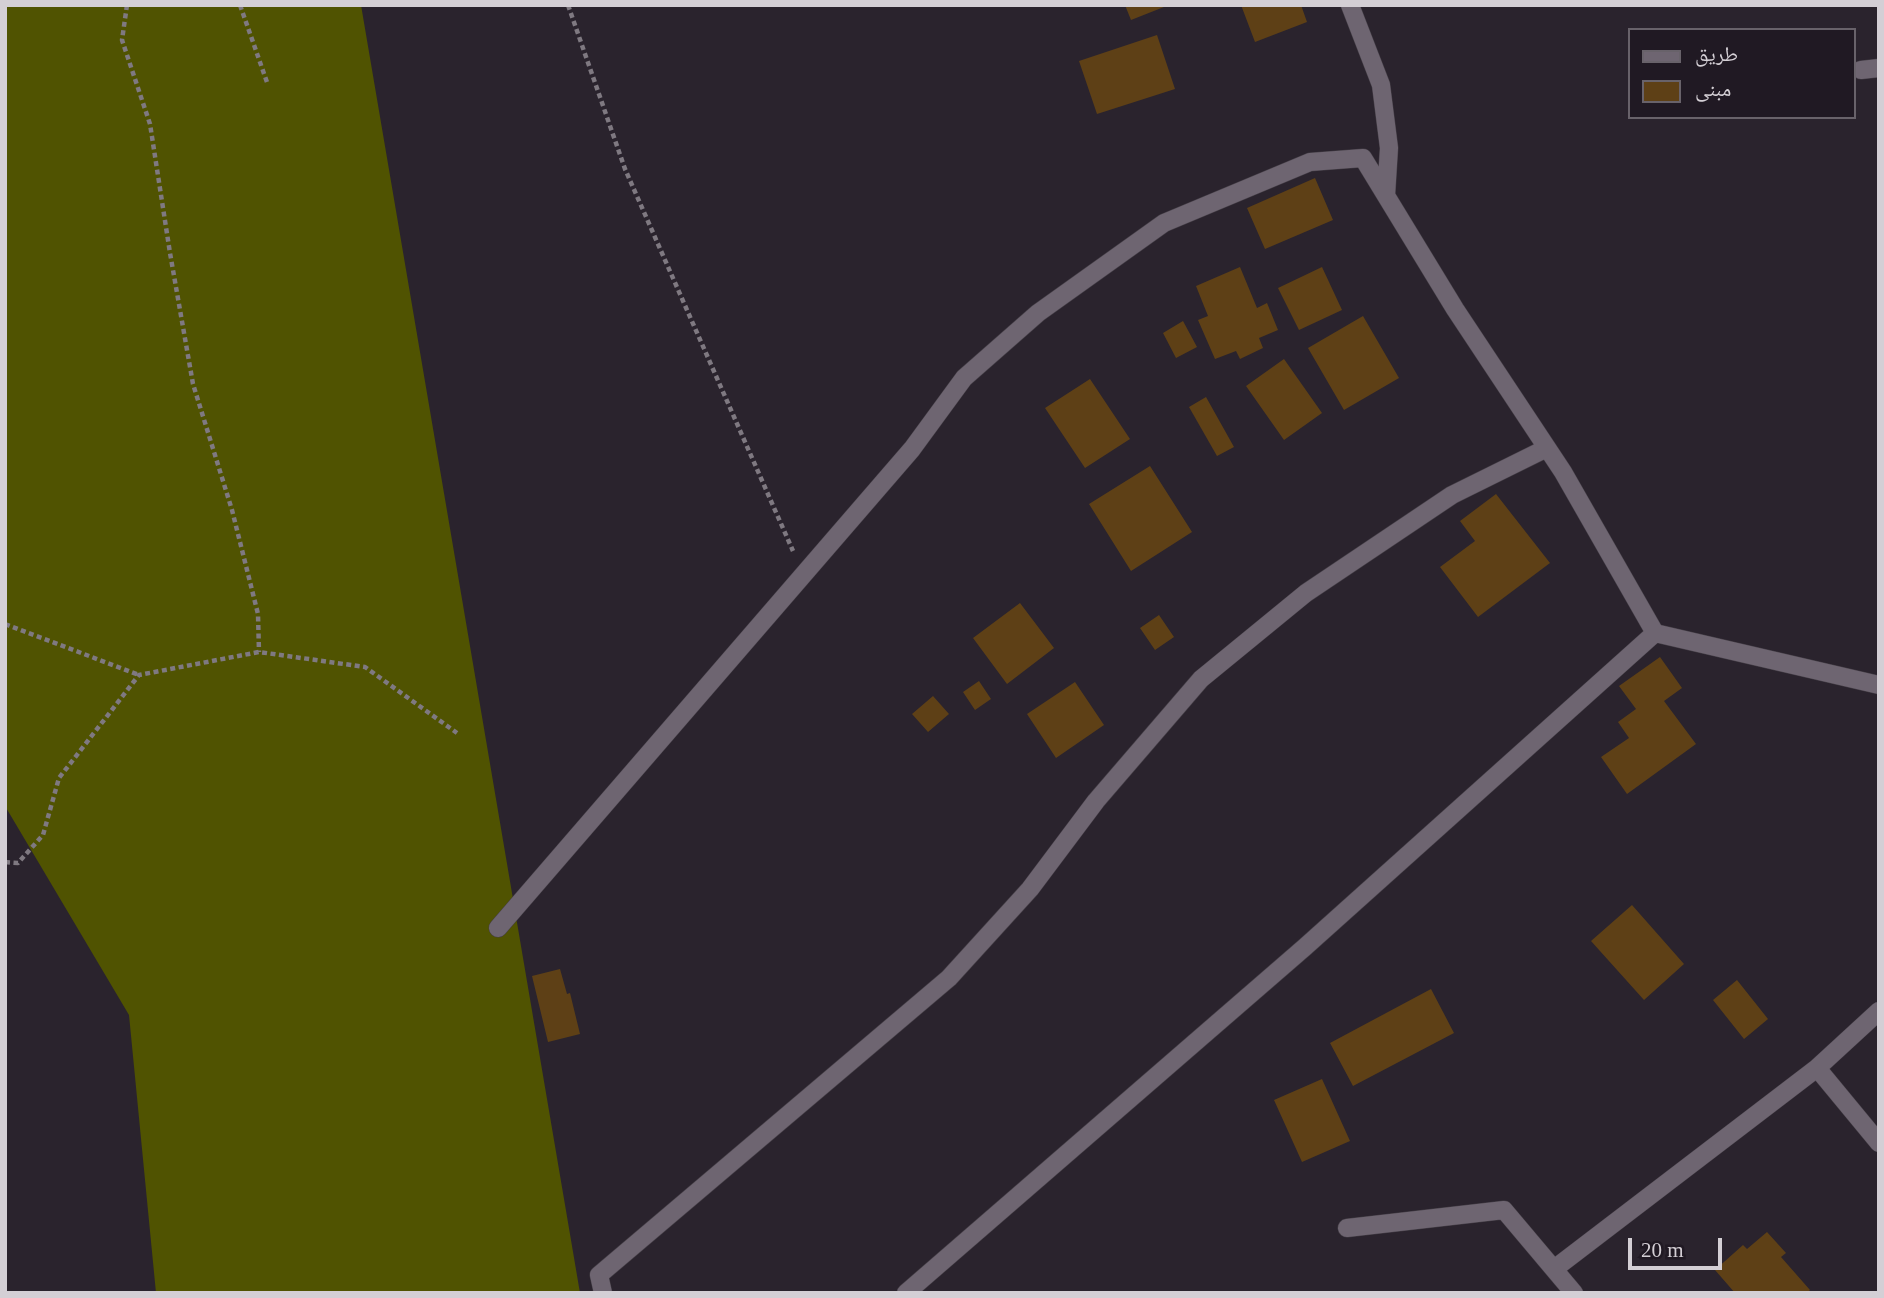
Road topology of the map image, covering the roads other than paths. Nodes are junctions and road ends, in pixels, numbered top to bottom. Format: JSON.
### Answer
{"nodes":[{"id":1,"x":1350,"y":5,"type":"edge"},
{"id":2,"x":1387,"y":196,"type":"junction"},
{"id":3,"x":1547,"y":448,"type":"junction"},
{"id":4,"x":1655,"y":633,"type":"junction"},
{"id":5,"x":1879,"y":685,"type":"edge"},
{"id":6,"x":498,"y":928,"type":"dead end"},
{"id":7,"x":1879,"y":1011,"type":"edge"},
{"id":8,"x":1816,"y":1068,"type":"junction"},
{"id":9,"x":1879,"y":1143,"type":"edge"},
{"id":10,"x":1347,"y":1228,"type":"dead end"},
{"id":11,"x":1554,"y":1269,"type":"junction"},
{"id":12,"x":603,"y":1293,"type":"edge"},
{"id":13,"x":906,"y":1293,"type":"edge"},
{"id":14,"x":1574,"y":1293,"type":"edge"}],
"edges":[{"from":1,"to":2,"type":"street"},
{"from":2,"to":3,"type":"street"},
{"from":2,"to":6,"type":"street"},
{"from":3,"to":4,"type":"street"},
{"from":3,"to":12,"type":"street"},
{"from":4,"to":5,"type":"street"},
{"from":4,"to":13,"type":"street"},
{"from":7,"to":8,"type":"street"},
{"from":8,"to":9,"type":"street"},
{"from":8,"to":11,"type":"street"},
{"from":10,"to":11,"type":"street"},
{"from":11,"to":14,"type":"street"}]}
